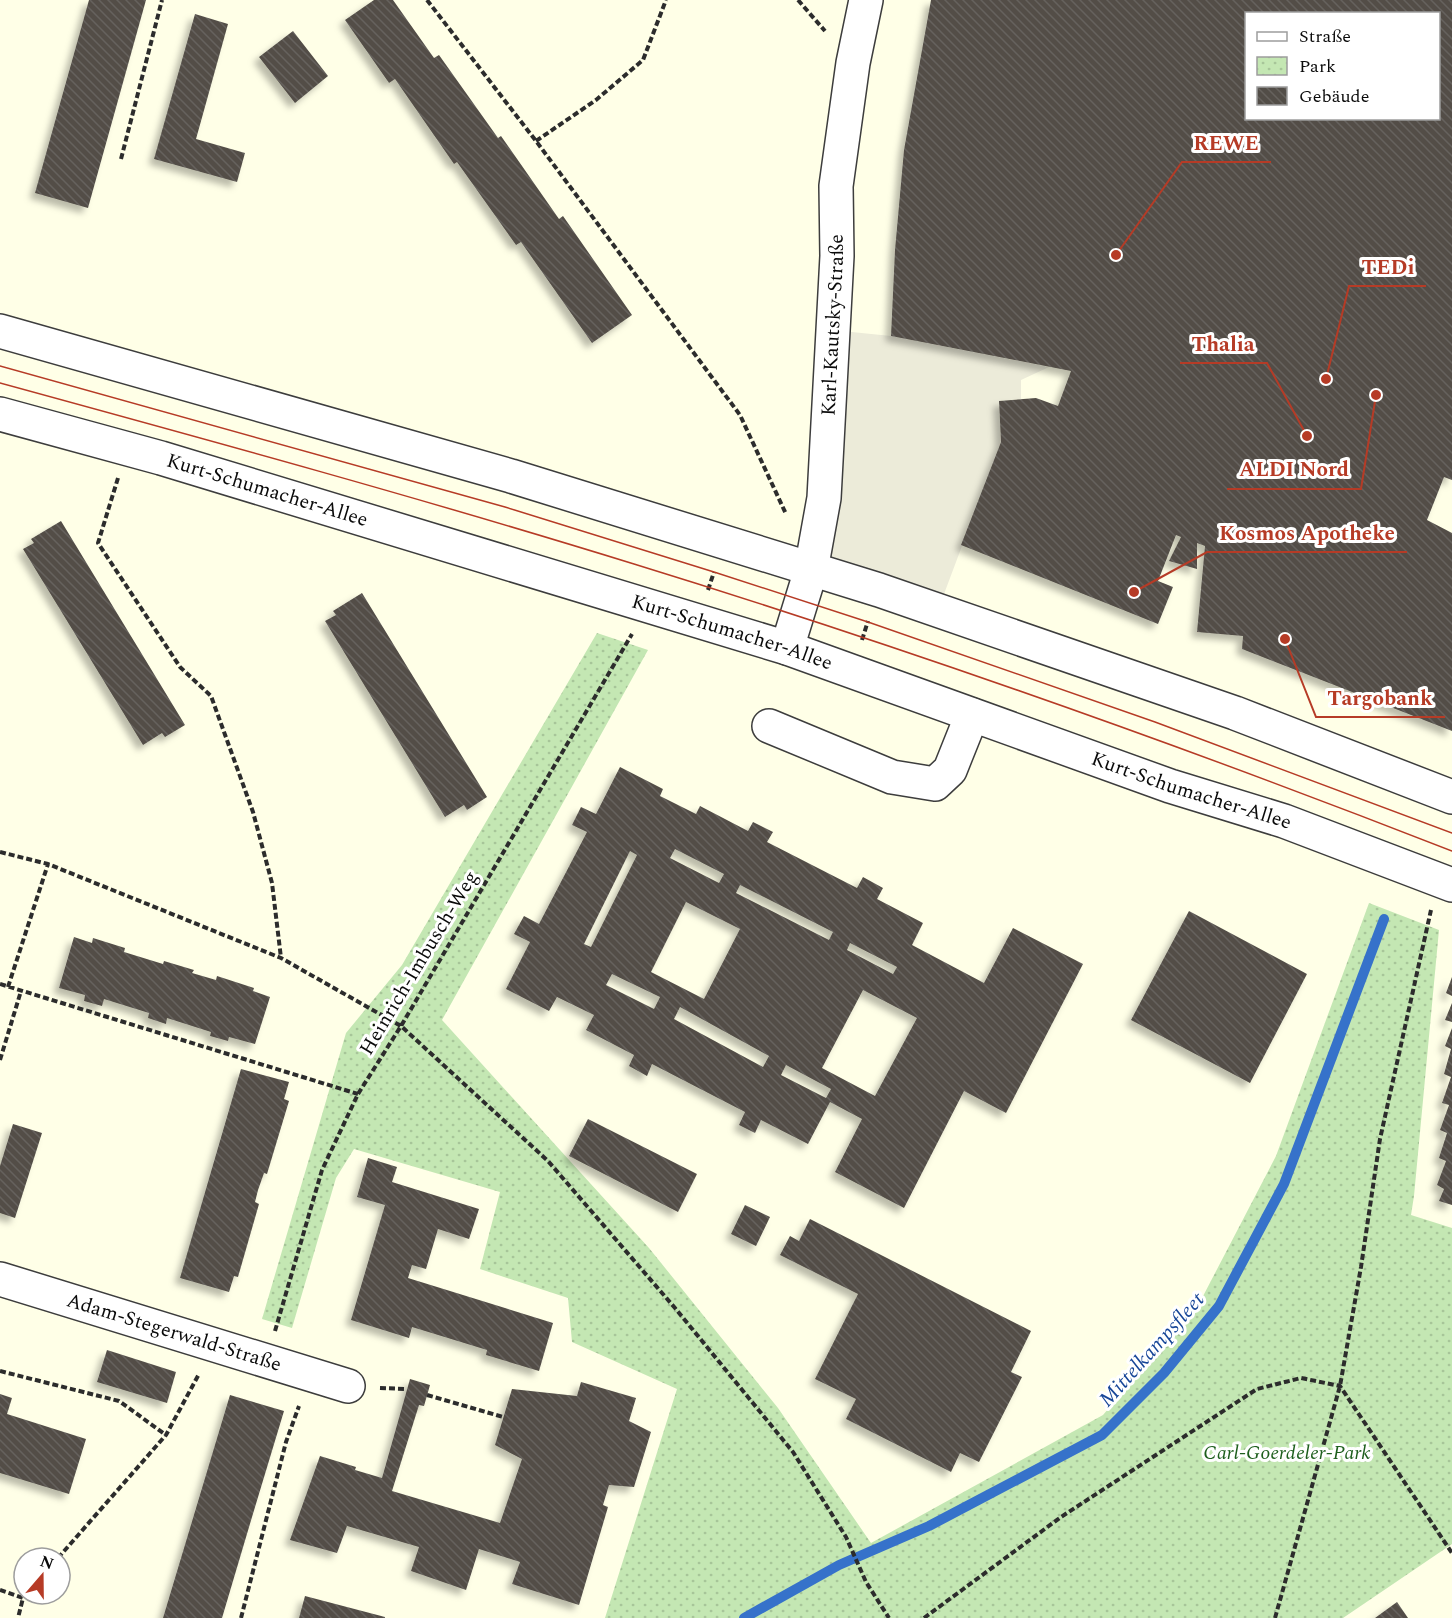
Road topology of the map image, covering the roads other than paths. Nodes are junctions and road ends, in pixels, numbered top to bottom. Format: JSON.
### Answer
{"nodes":[{"id":1,"x":866,"y":0,"type":"edge"},
{"id":2,"x":0,"y":331,"type":"edge"},
{"id":3,"x":0,"y":414,"type":"edge"},
{"id":4,"x":811,"y":570,"type":"junction"},
{"id":5,"x":787,"y":648,"type":"junction"},
{"id":6,"x":972,"y":715,"type":"junction"},
{"id":7,"x":769,"y":726,"type":"dead end"},
{"id":8,"x":1452,"y":797,"type":"edge"},
{"id":9,"x":1445,"y":883,"type":"edge"},
{"id":10,"x":0,"y":1279,"type":"edge"},
{"id":11,"x":348,"y":1386,"type":"dead end"}],
"edges":[{"from":1,"to":4,"type":"street","name":"Karl-Kautsky-Straße"},
{"from":2,"to":4,"type":"street"},
{"from":3,"to":5,"type":"street","name":"Kurt-Schumacher-Allee"},
{"from":4,"to":5,"type":"street","name":"Karl-Kautsky-Straße"},
{"from":4,"to":8,"type":"street"},
{"from":5,"to":6,"type":"street","name":"Kurt-Schumacher-Allee"},
{"from":6,"to":7,"type":"street"},
{"from":6,"to":9,"type":"street","name":"Kurt-Schumacher-Allee"},
{"from":10,"to":11,"type":"street","name":"Adam-Stegerwald-Straße"}]}
